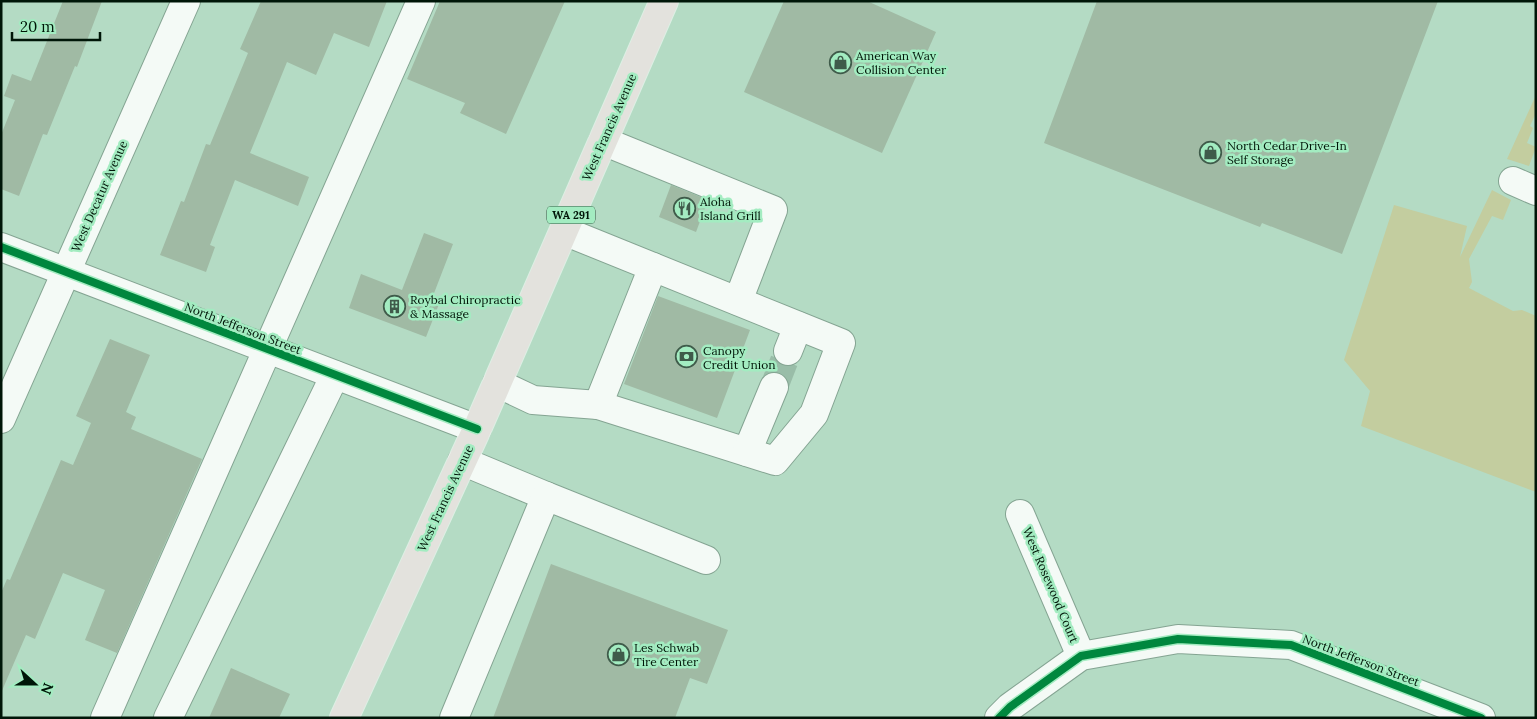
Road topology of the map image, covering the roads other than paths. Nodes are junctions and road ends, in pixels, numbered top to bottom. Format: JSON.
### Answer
{"nodes":[{"id":1,"x":186,"y":1,"type":"edge"},
{"id":2,"x":421,"y":1,"type":"edge"},
{"id":3,"x":664,"y":1,"type":"edge"},
{"id":4,"x":603,"y":141,"type":"junction"},
{"id":5,"x":564,"y":231,"type":"junction"},
{"id":6,"x":1,"y":247,"type":"edge"},
{"id":7,"x":653,"y":267,"type":"junction"},
{"id":8,"x":66,"y":272,"type":"junction"},
{"id":9,"x":738,"y":301,"type":"junction"},
{"id":10,"x":798,"y":326,"type":"junction"},
{"id":11,"x":267,"y":349,"type":"junction"},
{"id":12,"x":788,"y":351,"type":"tunnel mouth"},
{"id":13,"x":335,"y":375,"type":"junction"},
{"id":14,"x":497,"y":383,"type":"junction"},
{"id":15,"x":774,"y":387,"type":"tunnel mouth"},
{"id":16,"x":598,"y":405,"type":"junction"},
{"id":17,"x":1,"y":419,"type":"edge"},
{"id":18,"x":477,"y":429,"type":"junction"},
{"id":19,"x":747,"y":452,"type":"junction"},
{"id":20,"x":462,"y":461,"type":"junction"},
{"id":21,"x":546,"y":496,"type":"junction"},
{"id":22,"x":1020,"y":514,"type":"dead end"},
{"id":23,"x":706,"y":560,"type":"dead end"},
{"id":24,"x":1081,"y":656,"type":"junction"},
{"id":25,"x":106,"y":718,"type":"edge"},
{"id":26,"x":168,"y":718,"type":"edge"},
{"id":27,"x":344,"y":718,"type":"edge"},
{"id":28,"x":454,"y":718,"type":"edge"},
{"id":29,"x":999,"y":718,"type":"edge"},
{"id":30,"x":1481,"y":718,"type":"edge"}],
"edges":[{"from":1,"to":8,"type":"street","name":"West Decatur Avenue"},
{"from":2,"to":11,"type":"street"},
{"from":3,"to":4,"type":"main road","name":"West Francis Avenue","number":"WA 291"},
{"from":4,"to":5,"type":"main road","name":"West Francis Avenue","number":"WA 291"},
{"from":4,"to":9,"type":"street"},
{"from":5,"to":7,"type":"street"},
{"from":5,"to":14,"type":"main road","name":"West Francis Avenue","number":"WA 291"},
{"from":6,"to":8,"type":"street","name":"North Jefferson Street"},
{"from":7,"to":9,"type":"street"},
{"from":7,"to":16,"type":"street"},
{"from":8,"to":11,"type":"street","name":"North Jefferson Street"},
{"from":8,"to":17,"type":"street","name":"West Decatur Avenue"},
{"from":9,"to":10,"type":"street"},
{"from":10,"to":12,"type":"street"},
{"from":10,"to":19,"type":"street"},
{"from":11,"to":13,"type":"street","name":"North Jefferson Street"},
{"from":11,"to":25,"type":"street"},
{"from":13,"to":18,"type":"street","name":"North Jefferson Street"},
{"from":13,"to":26,"type":"street"},
{"from":14,"to":16,"type":"street"},
{"from":14,"to":18,"type":"main road","name":"West Francis Avenue","number":"WA 291"},
{"from":15,"to":19,"type":"street"},
{"from":16,"to":19,"type":"street"},
{"from":18,"to":20,"type":"main road","name":"West Francis Avenue","number":"WA 291"},
{"from":20,"to":21,"type":"street"},
{"from":20,"to":27,"type":"main road","name":"West Francis Avenue","number":"WA 291"},
{"from":21,"to":23,"type":"street"},
{"from":21,"to":28,"type":"street"},
{"from":22,"to":24,"type":"street","name":"West Rosewood Court"},
{"from":24,"to":29,"type":"street"},
{"from":24,"to":30,"type":"street","name":"North Jefferson Street"}]}
